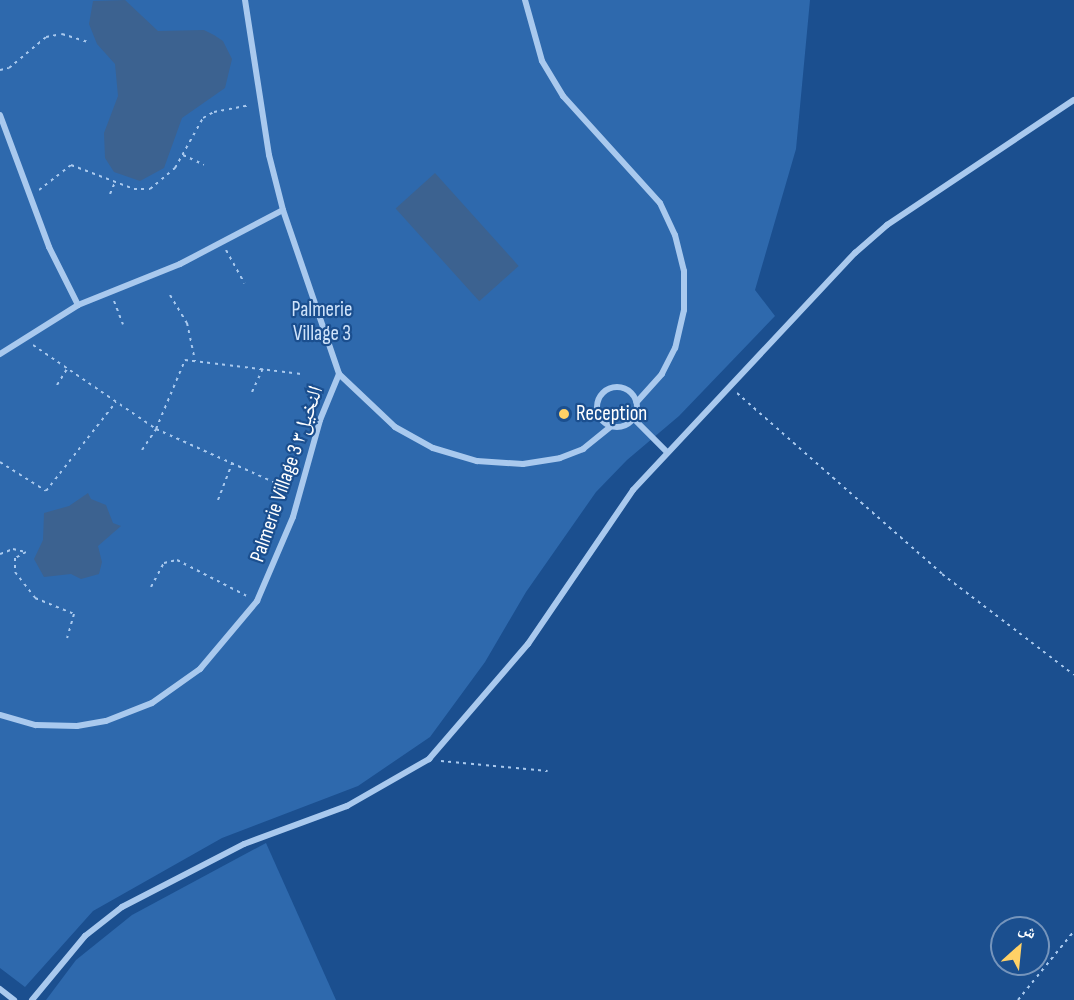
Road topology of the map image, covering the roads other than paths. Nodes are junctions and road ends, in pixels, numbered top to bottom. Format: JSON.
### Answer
{"nodes":[{"id":1,"x":245,"y":0,"type":"edge"},
{"id":2,"x":525,"y":0,"type":"edge"},
{"id":3,"x":1074,"y":100,"type":"edge"},
{"id":4,"x":0,"y":115,"type":"edge"},
{"id":5,"x":283,"y":210,"type":"junction"},
{"id":6,"x":78,"y":305,"type":"junction"},
{"id":7,"x":0,"y":354,"type":"edge"},
{"id":8,"x":339,"y":374,"type":"junction"},
{"id":9,"x":637,"y":402,"type":"junction"},
{"id":10,"x":634,"y":419,"type":"junction"},
{"id":11,"x":611,"y":426,"type":"junction"},
{"id":12,"x":666,"y":451,"type":"junction"},
{"id":13,"x":0,"y":715,"type":"edge"},
{"id":14,"x":0,"y":989,"type":"edge"},
{"id":15,"x":14,"y":1000,"type":"edge"},
{"id":16,"x":33,"y":1000,"type":"edge"}],
"edges":[{"from":1,"to":5,"type":"street","name":"Palmerie Village 3 النخيل٣"},
{"from":2,"to":9,"type":"street"},
{"from":3,"to":12,"type":"street"},
{"from":4,"to":6,"type":"street"},
{"from":5,"to":6,"type":"street"},
{"from":5,"to":8,"type":"street","name":"Palmerie Village 3 النخيل٣"},
{"from":6,"to":7,"type":"street"},
{"from":8,"to":11,"type":"street","name":"Palmerie Village 3 النخيل٣"},
{"from":8,"to":13,"type":"street","name":"Palmerie Village 3 النخيل٣"},
{"from":9,"to":10,"type":"street"},
{"from":9,"to":11,"type":"street"},
{"from":10,"to":11,"type":"street","name":"Palmerie Village 3 النخيل٣"},
{"from":10,"to":12,"type":"street"},
{"from":12,"to":16,"type":"street"},
{"from":14,"to":15,"type":"street"}]}
